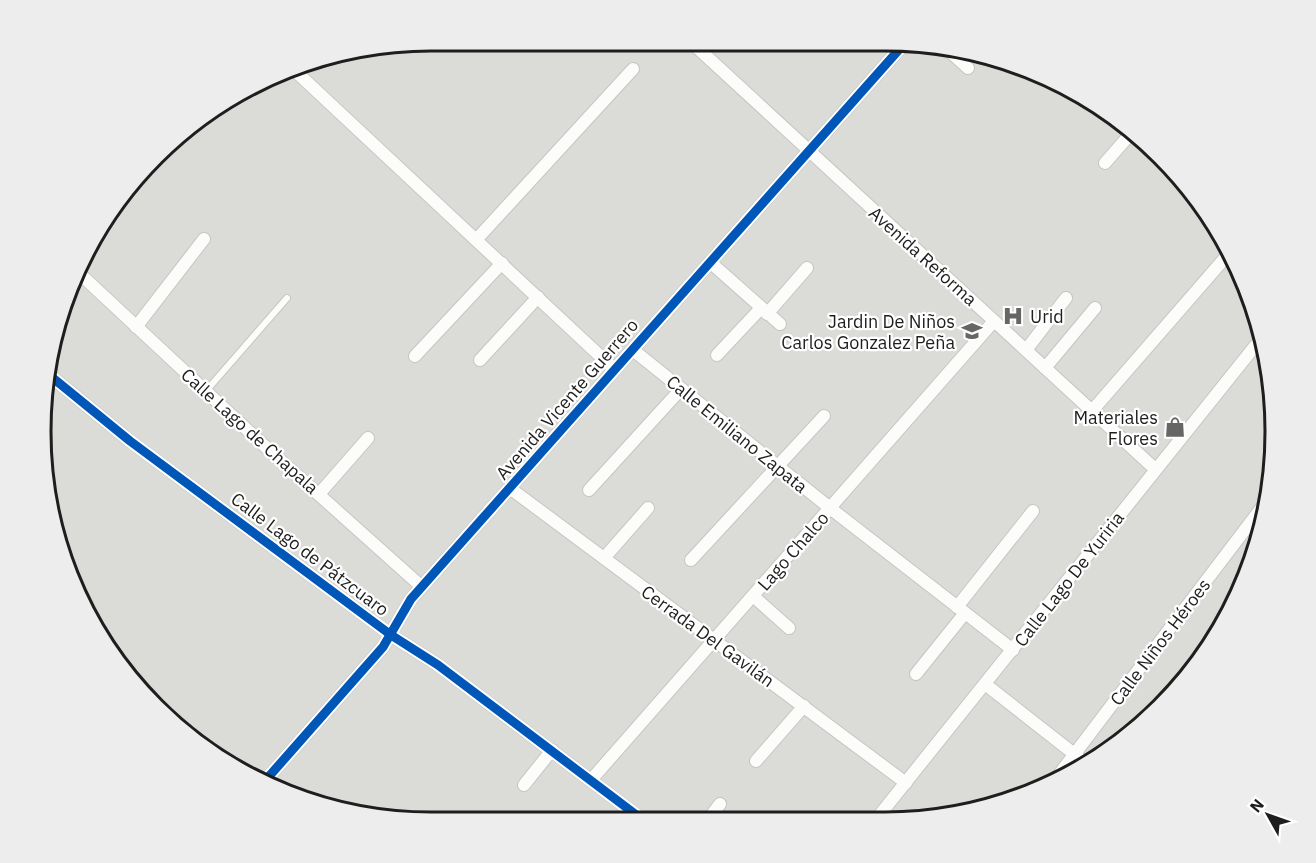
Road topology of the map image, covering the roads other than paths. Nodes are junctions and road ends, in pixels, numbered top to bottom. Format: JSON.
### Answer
{"nodes":[{"id":1,"x":704,"y":51,"type":"edge"},
{"id":2,"x":897,"y":52,"type":"edge"},
{"id":3,"x":957,"y":58,"type":"edge"},
{"id":4,"x":968,"y":68,"type":"dead end"},
{"id":5,"x":633,"y":69,"type":"dead end"},
{"id":6,"x":299,"y":75,"type":"edge"},
{"id":7,"x":1127,"y":138,"type":"edge"},
{"id":8,"x":809,"y":151,"type":"junction"},
{"id":9,"x":1105,"y":163,"type":"dead end"},
{"id":10,"x":204,"y":238,"type":"dead end"},
{"id":11,"x":476,"y":240,"type":"junction"},
{"id":12,"x":1224,"y":259,"type":"edge"},
{"id":13,"x":710,"y":262,"type":"junction"},
{"id":14,"x":502,"y":263,"type":"junction"},
{"id":15,"x":807,"y":268,"type":"dead end"},
{"id":16,"x":84,"y":277,"type":"edge"},
{"id":17,"x":538,"y":297,"type":"junction"},
{"id":18,"x":287,"y":298,"type":"dead end"},
{"id":19,"x":1066,"y":298,"type":"dead end"},
{"id":20,"x":1095,"y":308,"type":"dead end"},
{"id":21,"x":764,"y":311,"type":"junction"},
{"id":22,"x":994,"y":321,"type":"junction"},
{"id":23,"x":780,"y":324,"type":"dead end"},
{"id":24,"x":136,"y":327,"type":"junction"},
{"id":25,"x":1255,"y":346,"type":"edge"},
{"id":26,"x":633,"y":350,"type":"junction"},
{"id":27,"x":1026,"y":350,"type":"junction"},
{"id":28,"x":717,"y":355,"type":"dead end"},
{"id":29,"x":415,"y":356,"type":"dead end"},
{"id":30,"x":480,"y":360,"type":"dead end"},
{"id":31,"x":1045,"y":368,"type":"junction"},
{"id":32,"x":614,"y":369,"type":"junction"},
{"id":33,"x":54,"y":379,"type":"edge"},
{"id":34,"x":681,"y":389,"type":"junction"},
{"id":35,"x":206,"y":391,"type":"junction"},
{"id":36,"x":1092,"y":412,"type":"junction"},
{"id":37,"x":824,"y":416,"type":"dead end"},
{"id":38,"x":369,"y":438,"type":"dead end"},
{"id":39,"x":777,"y":466,"type":"junction"},
{"id":40,"x":1155,"y":469,"type":"junction"},
{"id":41,"x":510,"y":489,"type":"junction"},
{"id":42,"x":589,"y":490,"type":"dead end"},
{"id":43,"x":319,"y":494,"type":"junction"},
{"id":44,"x":648,"y":508,"type":"dead end"},
{"id":45,"x":830,"y":508,"type":"junction"},
{"id":46,"x":1032,"y":511,"type":"dead end"},
{"id":47,"x":1256,"y":516,"type":"edge"},
{"id":48,"x":604,"y":558,"type":"junction"},
{"id":49,"x":691,"y":560,"type":"dead end"},
{"id":50,"x":422,"y":587,"type":"junction"},
{"id":51,"x":753,"y":596,"type":"junction"},
{"id":52,"x":961,"y":610,"type":"junction"},
{"id":53,"x":789,"y":628,"type":"dead end"},
{"id":54,"x":391,"y":635,"type":"junction"},
{"id":55,"x":713,"y":640,"type":"junction"},
{"id":56,"x":1013,"y":650,"type":"junction"},
{"id":57,"x":916,"y":674,"type":"dead end"},
{"id":58,"x":985,"y":684,"type":"junction"},
{"id":59,"x":804,"y":706,"type":"junction"},
{"id":60,"x":552,"y":750,"type":"junction"},
{"id":61,"x":1075,"y":754,"type":"junction"},
{"id":62,"x":1080,"y":758,"type":"edge"},
{"id":63,"x":756,"y":761,"type":"dead end"},
{"id":64,"x":1066,"y":766,"type":"edge"},
{"id":65,"x":270,"y":776,"type":"edge"},
{"id":66,"x":591,"y":780,"type":"junction"},
{"id":67,"x":906,"y":783,"type":"junction"},
{"id":68,"x":525,"y":785,"type":"dead end"},
{"id":69,"x":720,"y":804,"type":"dead end"},
{"id":70,"x":630,"y":812,"type":"edge"},
{"id":71,"x":713,"y":812,"type":"edge"},
{"id":72,"x":882,"y":812,"type":"edge"}],
"edges":[{"from":1,"to":8,"type":"street","name":"Avenida Reforma"},
{"from":2,"to":8,"type":"street","name":"Avenida Vicente Guerrero"},
{"from":3,"to":4,"type":"street"},
{"from":5,"to":11,"type":"street"},
{"from":6,"to":11,"type":"street"},
{"from":7,"to":9,"type":"street"},
{"from":8,"to":13,"type":"street","name":"Avenida Vicente Guerrero"},
{"from":8,"to":22,"type":"street","name":"Avenida Reforma"},
{"from":10,"to":24,"type":"street"},
{"from":11,"to":14,"type":"street"},
{"from":12,"to":36,"type":"street"},
{"from":13,"to":21,"type":"street"},
{"from":13,"to":26,"type":"street","name":"Avenida Vicente Guerrero"},
{"from":14,"to":17,"type":"street"},
{"from":14,"to":29,"type":"street"},
{"from":15,"to":21,"type":"street"},
{"from":16,"to":24,"type":"street","name":"Calle Lago de Chapala"},
{"from":17,"to":30,"type":"street"},
{"from":17,"to":32,"type":"street"},
{"from":18,"to":35,"type":"lane"},
{"from":19,"to":27,"type":"street"},
{"from":20,"to":31,"type":"street"},
{"from":21,"to":23,"type":"street"},
{"from":21,"to":28,"type":"street"},
{"from":22,"to":27,"type":"street","name":"Avenida Reforma"},
{"from":22,"to":45,"type":"street","name":"Lago Chalco"},
{"from":24,"to":35,"type":"street","name":"Calle Lago de Chapala"},
{"from":25,"to":40,"type":"street","name":"Calle Lago De Yuriria"},
{"from":26,"to":32,"type":"street","name":"Avenida Vicente Guerrero"},
{"from":26,"to":34,"type":"street","name":"Calle Emiliano Zapata"},
{"from":27,"to":31,"type":"street","name":"Avenida Reforma"},
{"from":31,"to":36,"type":"street","name":"Avenida Reforma"},
{"from":32,"to":41,"type":"street","name":"Avenida Vicente Guerrero"},
{"from":33,"to":54,"type":"street","name":"Calle Lago de Pátzcuaro"},
{"from":34,"to":39,"type":"street","name":"Calle Emiliano Zapata"},
{"from":34,"to":42,"type":"street"},
{"from":35,"to":43,"type":"street","name":"Calle Lago de Chapala"},
{"from":36,"to":40,"type":"street","name":"Avenida Reforma"},
{"from":37,"to":39,"type":"street"},
{"from":38,"to":43,"type":"street"},
{"from":39,"to":45,"type":"street","name":"Calle Emiliano Zapata"},
{"from":39,"to":49,"type":"street"},
{"from":40,"to":56,"type":"street","name":"Calle Lago De Yuriria"},
{"from":41,"to":48,"type":"street","name":"Cerrada Del Gavilán"},
{"from":41,"to":50,"type":"street","name":"Avenida Vicente Guerrero"},
{"from":43,"to":50,"type":"street","name":"Calle Lago de Chapala"},
{"from":44,"to":48,"type":"street"},
{"from":45,"to":51,"type":"street","name":"Lago Chalco"},
{"from":45,"to":52,"type":"street","name":"Calle Emiliano Zapata"},
{"from":46,"to":52,"type":"street"},
{"from":47,"to":61,"type":"street","name":"Calle Niños Héroes"},
{"from":48,"to":55,"type":"street","name":"Cerrada Del Gavilán"},
{"from":50,"to":54,"type":"street","name":"Avenida Vicente Guerrero"},
{"from":51,"to":53,"type":"street"},
{"from":51,"to":55,"type":"street","name":"Lago Chalco"},
{"from":52,"to":56,"type":"street","name":"Calle Emiliano Zapata"},
{"from":52,"to":57,"type":"street"},
{"from":54,"to":60,"type":"street","name":"Calle Lago de Pátzcuaro"},
{"from":54,"to":65,"type":"street","name":"Avenida Vicente Guerrero"},
{"from":55,"to":59,"type":"street","name":"Cerrada Del Gavilán"},
{"from":55,"to":66,"type":"street","name":"Lago Chalco"},
{"from":56,"to":58,"type":"street","name":"Calle Lago De Yuriria"},
{"from":58,"to":61,"type":"street"},
{"from":58,"to":67,"type":"street","name":"Calle Lago De Yuriria"},
{"from":59,"to":63,"type":"street"},
{"from":59,"to":67,"type":"street","name":"Cerrada Del Gavilán"},
{"from":60,"to":66,"type":"street","name":"Calle Lago de Pátzcuaro"},
{"from":60,"to":68,"type":"street"},
{"from":61,"to":62,"type":"street"},
{"from":61,"to":64,"type":"street","name":"Calle Niños Héroes"},
{"from":66,"to":70,"type":"street","name":"Calle Lago de Pátzcuaro"},
{"from":67,"to":72,"type":"street","name":"Calle Lago De Yuriria"},
{"from":69,"to":71,"type":"street"}]}
